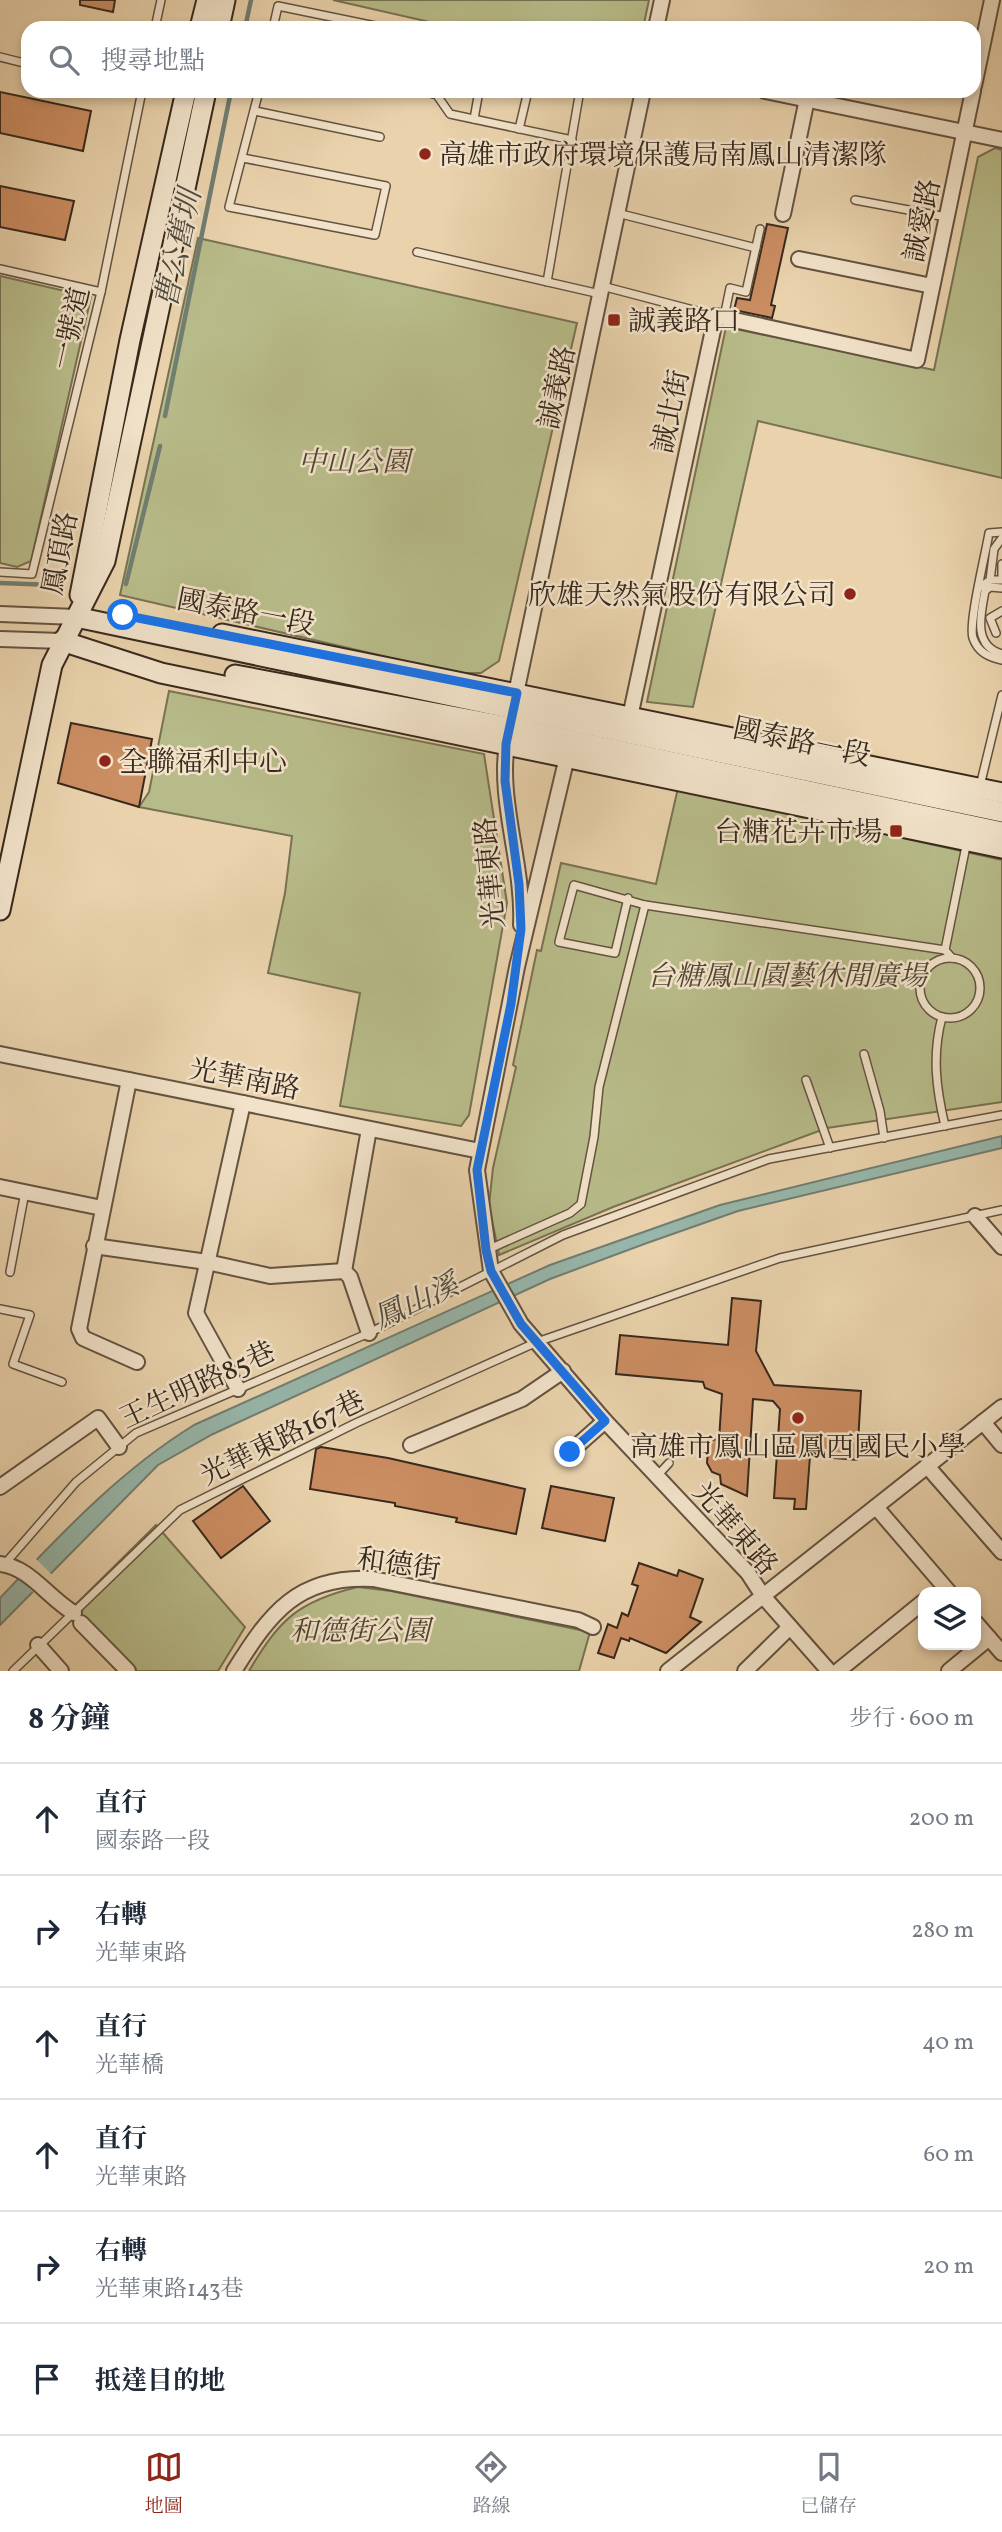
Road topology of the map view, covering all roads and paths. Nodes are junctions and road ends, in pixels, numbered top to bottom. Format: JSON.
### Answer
{"nodes":[{"id":1,"x":161,"y":0,"type":"edge"},
{"id":2,"x":206,"y":0,"type":"edge"},
{"id":3,"x":225,"y":0,"type":"edge"},
{"id":4,"x":662,"y":0,"type":"edge"},
{"id":5,"x":991,"y":0,"type":"edge"},
{"id":6,"x":1002,"y":3,"type":"edge"},
{"id":7,"x":156,"y":21,"type":"edge"},
{"id":8,"x":202,"y":21,"type":"edge"},
{"id":9,"x":220,"y":21,"type":"edge"},
{"id":10,"x":275,"y":21,"type":"edge"},
{"id":11,"x":351,"y":21,"type":"edge"},
{"id":12,"x":658,"y":21,"type":"edge"},
{"id":13,"x":981,"y":51,"type":"edge"},
{"id":14,"x":0,"y":57,"type":"edge"},
{"id":15,"x":21,"y":62,"type":"edge"},
{"id":16,"x":139,"y":98,"type":"edge"},
{"id":17,"x":184,"y":98,"type":"edge"},
{"id":18,"x":204,"y":98,"type":"edge"},
{"id":19,"x":258,"y":98,"type":"edge"},
{"id":20,"x":438,"y":98,"type":"edge"},
{"id":21,"x":478,"y":98,"type":"edge"},
{"id":22,"x":526,"y":98,"type":"edge"},
{"id":23,"x":579,"y":98,"type":"edge"},
{"id":24,"x":642,"y":98,"type":"edge"},
{"id":25,"x":802,"y":98,"type":"edge"},
{"id":26,"x":971,"y":98,"type":"edge"},
{"id":27,"x":807,"y":99,"type":"junction"},
{"id":28,"x":255,"y":111,"type":"junction"},
{"id":29,"x":474,"y":119,"type":"junction"},
{"id":30,"x":519,"y":129,"type":"junction"},
{"id":31,"x":964,"y":132,"type":"junction"},
{"id":32,"x":380,"y":137,"type":"dead end"},
{"id":33,"x":1002,"y":139,"type":"edge"},
{"id":34,"x":572,"y":140,"type":"junction"},
{"id":35,"x":243,"y":158,"type":"junction"},
{"id":36,"x":855,"y":200,"type":"dead end"},
{"id":37,"x":617,"y":213,"type":"junction"},
{"id":38,"x":783,"y":214,"type":"dead end"},
{"id":39,"x":946,"y":217,"type":"junction"},
{"id":40,"x":760,"y":229,"type":"dead end"},
{"id":41,"x":756,"y":248,"type":"junction"},
{"id":42,"x":417,"y":252,"type":"dead end"},
{"id":43,"x":799,"y":259,"type":"dead end"},
{"id":44,"x":0,"y":269,"type":"edge"},
{"id":45,"x":547,"y":282,"type":"junction"},
{"id":46,"x":932,"y":286,"type":"junction"},
{"id":47,"x":601,"y":291,"type":"junction"},
{"id":48,"x":101,"y":292,"type":"junction"},
{"id":49,"x":720,"y":317,"type":"junction"},
{"id":50,"x":1002,"y":532,"type":"edge"},
{"id":51,"x":1002,"y":538,"type":"edge"},
{"id":52,"x":1002,"y":564,"type":"edge"},
{"id":53,"x":0,"y":572,"type":"edge"},
{"id":54,"x":1002,"y":578,"type":"edge"},
{"id":55,"x":990,"y":579,"type":"junction"},
{"id":56,"x":979,"y":587,"type":"junction"},
{"id":57,"x":1002,"y":588,"type":"edge"},
{"id":58,"x":1002,"y":611,"type":"edge"},
{"id":59,"x":0,"y":614,"type":"edge"},
{"id":60,"x":76,"y":617,"type":"junction"},
{"id":61,"x":999,"y":634,"type":"edge"},
{"id":62,"x":0,"y":639,"type":"edge"},
{"id":63,"x":62,"y":641,"type":"junction"},
{"id":64,"x":982,"y":642,"type":"junction"},
{"id":65,"x":1002,"y":654,"type":"edge"},
{"id":66,"x":1002,"y":660,"type":"edge"},
{"id":67,"x":1002,"y":695,"type":"edge"},
{"id":68,"x":630,"y":717,"type":"junction"},
{"id":69,"x":511,"y":718,"type":"junction"},
{"id":70,"x":567,"y":757,"type":"junction"},
{"id":71,"x":1002,"y":793,"type":"edge"},
{"id":72,"x":1002,"y":812,"type":"edge"},
{"id":73,"x":973,"y":815,"type":"junction"},
{"id":74,"x":1002,"y":832,"type":"edge"},
{"id":75,"x":1002,"y":848,"type":"edge"},
{"id":76,"x":628,"y":898,"type":"junction"},
{"id":77,"x":645,"y":905,"type":"junction"},
{"id":78,"x":0,"y":910,"type":"edge"},
{"id":79,"x":945,"y":950,"type":"junction"},
{"id":80,"x":952,"y":958,"type":"junction"},
{"id":81,"x":517,"y":967,"type":"junction"},
{"id":82,"x":942,"y":1017,"type":"junction"},
{"id":83,"x":0,"y":1054,"type":"edge"},
{"id":84,"x":864,"y":1054,"type":"dead end"},
{"id":85,"x":129,"y":1080,"type":"junction"},
{"id":86,"x":806,"y":1080,"type":"dead end"},
{"id":87,"x":243,"y":1102,"type":"junction"},
{"id":88,"x":1002,"y":1115,"type":"edge"},
{"id":89,"x":946,"y":1126,"type":"junction"},
{"id":90,"x":369,"y":1129,"type":"junction"},
{"id":91,"x":884,"y":1138,"type":"junction"},
{"id":92,"x":830,"y":1148,"type":"junction"},
{"id":93,"x":480,"y":1150,"type":"junction"},
{"id":94,"x":0,"y":1188,"type":"edge"},
{"id":95,"x":24,"y":1192,"type":"junction"},
{"id":96,"x":102,"y":1208,"type":"junction"},
{"id":97,"x":1002,"y":1210,"type":"edge"},
{"id":98,"x":975,"y":1216,"type":"junction"},
{"id":99,"x":94,"y":1246,"type":"junction"},
{"id":100,"x":1002,"y":1247,"type":"edge"},
{"id":101,"x":486,"y":1250,"type":"junction"},
{"id":102,"x":207,"y":1262,"type":"junction"},
{"id":103,"x":344,"y":1271,"type":"junction"},
{"id":104,"x":491,"y":1271,"type":"junction"},
{"id":105,"x":10,"y":1272,"type":"dead end"},
{"id":106,"x":0,"y":1308,"type":"edge"},
{"id":107,"x":369,"y":1333,"type":"junction"},
{"id":108,"x":537,"y":1342,"type":"junction"},
{"id":109,"x":136,"y":1362,"type":"dead end"},
{"id":110,"x":563,"y":1371,"type":"junction"},
{"id":111,"x":62,"y":1382,"type":"dead end"},
{"id":112,"x":238,"y":1389,"type":"junction"},
{"id":113,"x":1002,"y":1407,"type":"edge"},
{"id":114,"x":605,"y":1421,"type":"junction"},
{"id":115,"x":983,"y":1422,"type":"junction"},
{"id":116,"x":1002,"y":1445,"type":"edge"},
{"id":117,"x":411,"y":1446,"type":"dead end"},
{"id":118,"x":119,"y":1447,"type":"junction"},
{"id":119,"x":570,"y":1452,"type":"dead end"},
{"id":120,"x":669,"y":1463,"type":"dead end"},
{"id":121,"x":927,"y":1466,"type":"junction"},
{"id":122,"x":657,"y":1476,"type":"junction"},
{"id":123,"x":0,"y":1487,"type":"edge"},
{"id":124,"x":876,"y":1507,"type":"junction"},
{"id":125,"x":1002,"y":1552,"type":"edge"},
{"id":126,"x":5,"y":1565,"type":"edge"},
{"id":127,"x":941,"y":1587,"type":"edge"},
{"id":128,"x":763,"y":1596,"type":"junction"},
{"id":129,"x":918,"y":1606,"type":"edge"},
{"id":130,"x":78,"y":1618,"type":"junction"},
{"id":131,"x":790,"y":1627,"type":"junction"},
{"id":132,"x":593,"y":1628,"type":"dead end"},
{"id":133,"x":981,"y":1629,"type":"edge"},
{"id":134,"x":989,"y":1638,"type":"junction"},
{"id":135,"x":38,"y":1645,"type":"junction"},
{"id":136,"x":1002,"y":1653,"type":"edge"},
{"id":137,"x":13,"y":1671,"type":"edge"},
{"id":138,"x":61,"y":1671,"type":"edge"},
{"id":139,"x":128,"y":1671,"type":"edge"},
{"id":140,"x":234,"y":1671,"type":"edge"},
{"id":141,"x":668,"y":1671,"type":"edge"},
{"id":142,"x":744,"y":1671,"type":"edge"},
{"id":143,"x":829,"y":1671,"type":"edge"},
{"id":144,"x":838,"y":1671,"type":"edge"},
{"id":145,"x":949,"y":1671,"type":"edge"}],
"edges":[{"from":1,"to":7,"type":"lane"},
{"from":2,"to":8,"type":"street"},
{"from":3,"to":9,"type":"street"},
{"from":4,"to":12,"type":"street"},
{"from":5,"to":6,"type":"street"},
{"from":5,"to":13,"type":"street"},
{"from":10,"to":11,"type":"lane"},
{"from":14,"to":15,"type":"lane"},
{"from":16,"to":48,"type":"lane","name":"一號道"},
{"from":17,"to":60,"type":"street","name":"鳳頂路"},
{"from":18,"to":60,"type":"street","name":"鳳頂路"},
{"from":19,"to":28,"type":"lane"},
{"from":20,"to":29,"type":"lane"},
{"from":21,"to":29,"type":"lane"},
{"from":22,"to":30,"type":"lane"},
{"from":23,"to":34,"type":"lane"},
{"from":24,"to":37,"type":"street","name":"誠義路"},
{"from":25,"to":27,"type":"street"},
{"from":26,"to":31,"type":"street","name":"誠愛路"},
{"from":27,"to":31,"type":"street"},
{"from":27,"to":38,"type":"street"},
{"from":28,"to":32,"type":"lane"},
{"from":28,"to":35,"type":"lane"},
{"from":29,"to":30,"type":"lane"},
{"from":30,"to":34,"type":"lane"},
{"from":31,"to":33,"type":"street"},
{"from":31,"to":39,"type":"street","name":"誠愛路"},
{"from":34,"to":45,"type":"lane"},
{"from":35,"to":35,"type":"lane"},
{"from":36,"to":39,"type":"lane"},
{"from":37,"to":41,"type":"lane"},
{"from":37,"to":47,"type":"street","name":"誠義路"},
{"from":39,"to":46,"type":"street","name":"誠愛路"},
{"from":40,"to":41,"type":"lane"},
{"from":41,"to":49,"type":"lane"},
{"from":42,"to":45,"type":"lane"},
{"from":43,"to":46,"type":"street"},
{"from":44,"to":48,"type":"lane"},
{"from":45,"to":47,"type":"lane"},
{"from":46,"to":49,"type":"street","name":"誠愛路"},
{"from":47,"to":49,"type":"lane"},
{"from":47,"to":69,"type":"street","name":"誠義路"},
{"from":48,"to":53,"type":"lane","name":"一號道"},
{"from":49,"to":68,"type":"street","name":"誠北街"},
{"from":50,"to":56,"type":"lane"},
{"from":51,"to":55,"type":"lane"},
{"from":52,"to":54,"type":"lane"},
{"from":54,"to":55,"type":"lane"},
{"from":55,"to":56,"type":"lane"},
{"from":56,"to":64,"type":"lane"},
{"from":57,"to":64,"type":"lane"},
{"from":58,"to":61,"type":"lane"},
{"from":59,"to":60,"type":"street"},
{"from":60,"to":63,"type":"street"},
{"from":60,"to":69,"type":"street","name":"國泰路一段"},
{"from":61,"to":64,"type":"lane"},
{"from":62,"to":63,"type":"street"},
{"from":63,"to":69,"type":"street","name":"國泰路一段"},
{"from":63,"to":78,"type":"street"},
{"from":64,"to":65,"type":"lane"},
{"from":64,"to":66,"type":"lane"},
{"from":67,"to":73,"type":"lane"},
{"from":68,"to":69,"type":"street","name":"國泰路一段"},
{"from":68,"to":73,"type":"street","name":"國泰路一段"},
{"from":69,"to":70,"type":"street","name":"國泰路一段"},
{"from":69,"to":73,"type":"street","name":"國泰路一段"},
{"from":69,"to":81,"type":"street","name":"光華東路"},
{"from":70,"to":73,"type":"street","name":"國泰路一段"},
{"from":70,"to":81,"type":"street","name":"光華東路"},
{"from":71,"to":73,"type":"street","name":"國泰路一段"},
{"from":72,"to":73,"type":"street","name":"國泰路一段"},
{"from":73,"to":74,"type":"street","name":"國泰路一段"},
{"from":73,"to":75,"type":"street","name":"國泰路一段"},
{"from":73,"to":79,"type":"lane"},
{"from":76,"to":76,"type":"lane"},
{"from":76,"to":77,"type":"lane"},
{"from":77,"to":79,"type":"lane"},
{"from":77,"to":101,"type":"lane"},
{"from":79,"to":80,"type":"lane"},
{"from":80,"to":82,"type":"lane"},
{"from":80,"to":82,"type":"lane"},
{"from":81,"to":93,"type":"street","name":"光華東路"},
{"from":82,"to":89,"type":"lane"},
{"from":83,"to":85,"type":"street","name":"光華南路"},
{"from":84,"to":91,"type":"lane"},
{"from":85,"to":87,"type":"street","name":"光華南路"},
{"from":85,"to":96,"type":"street"},
{"from":86,"to":92,"type":"lane"},
{"from":87,"to":90,"type":"street","name":"光華南路"},
{"from":87,"to":102,"type":"street"},
{"from":88,"to":89,"type":"lane","name":"王生明路85巷"},
{"from":89,"to":91,"type":"lane","name":"王生明路85巷"},
{"from":90,"to":93,"type":"street","name":"光華南路"},
{"from":90,"to":103,"type":"street"},
{"from":91,"to":92,"type":"lane","name":"王生明路85巷"},
{"from":92,"to":104,"type":"lane","name":"王生明路85巷"},
{"from":93,"to":101,"type":"street","name":"光華東路"},
{"from":94,"to":95,"type":"street"},
{"from":95,"to":96,"type":"street"},
{"from":95,"to":105,"type":"lane"},
{"from":96,"to":99,"type":"street"},
{"from":97,"to":98,"type":"lane","name":"光華東路167巷"},
{"from":98,"to":100,"type":"street"},
{"from":98,"to":108,"type":"lane","name":"光華東路167巷"},
{"from":99,"to":102,"type":"street"},
{"from":99,"to":109,"type":"street"},
{"from":101,"to":104,"type":"street","name":"光華東路"},
{"from":102,"to":103,"type":"street"},
{"from":102,"to":112,"type":"street"},
{"from":103,"to":107,"type":"street"},
{"from":104,"to":107,"type":"lane","name":"王生明路85巷"},
{"from":104,"to":108,"type":"street","name":"光華東路"},
{"from":106,"to":111,"type":"lane"},
{"from":107,"to":112,"type":"lane","name":"王生明路85巷"},
{"from":108,"to":110,"type":"street","name":"光華東路"},
{"from":108,"to":130,"type":"lane","name":"光華東路167巷"},
{"from":110,"to":114,"type":"street","name":"光華東路"},
{"from":110,"to":117,"type":"street"},
{"from":112,"to":118,"type":"lane","name":"王生明路85巷"},
{"from":113,"to":115,"type":"street"},
{"from":114,"to":119,"type":"street"},
{"from":114,"to":122,"type":"street","name":"光華東路"},
{"from":115,"to":116,"type":"street"},
{"from":115,"to":121,"type":"street"},
{"from":118,"to":123,"type":"street"},
{"from":118,"to":126,"type":"lane","name":"王生明路85巷"},
{"from":120,"to":122,"type":"lane"},
{"from":121,"to":124,"type":"street"},
{"from":121,"to":125,"type":"street"},
{"from":122,"to":128,"type":"street","name":"光華東路"},
{"from":124,"to":127,"type":"street"},
{"from":124,"to":128,"type":"street"},
{"from":126,"to":130,"type":"street"},
{"from":128,"to":131,"type":"street","name":"光華東路"},
{"from":128,"to":141,"type":"street"},
{"from":129,"to":144,"type":"street"},
{"from":130,"to":135,"type":"lane","name":"光華東路167巷"},
{"from":130,"to":139,"type":"street"},
{"from":131,"to":142,"type":"street"},
{"from":131,"to":143,"type":"street","name":"光華東路"},
{"from":132,"to":140,"type":"street","name":"和德街"},
{"from":133,"to":134,"type":"street"},
{"from":134,"to":136,"type":"street"},
{"from":134,"to":145,"type":"street"},
{"from":135,"to":137,"type":"lane","name":"光華東路167巷"},
{"from":135,"to":138,"type":"street"}]}
